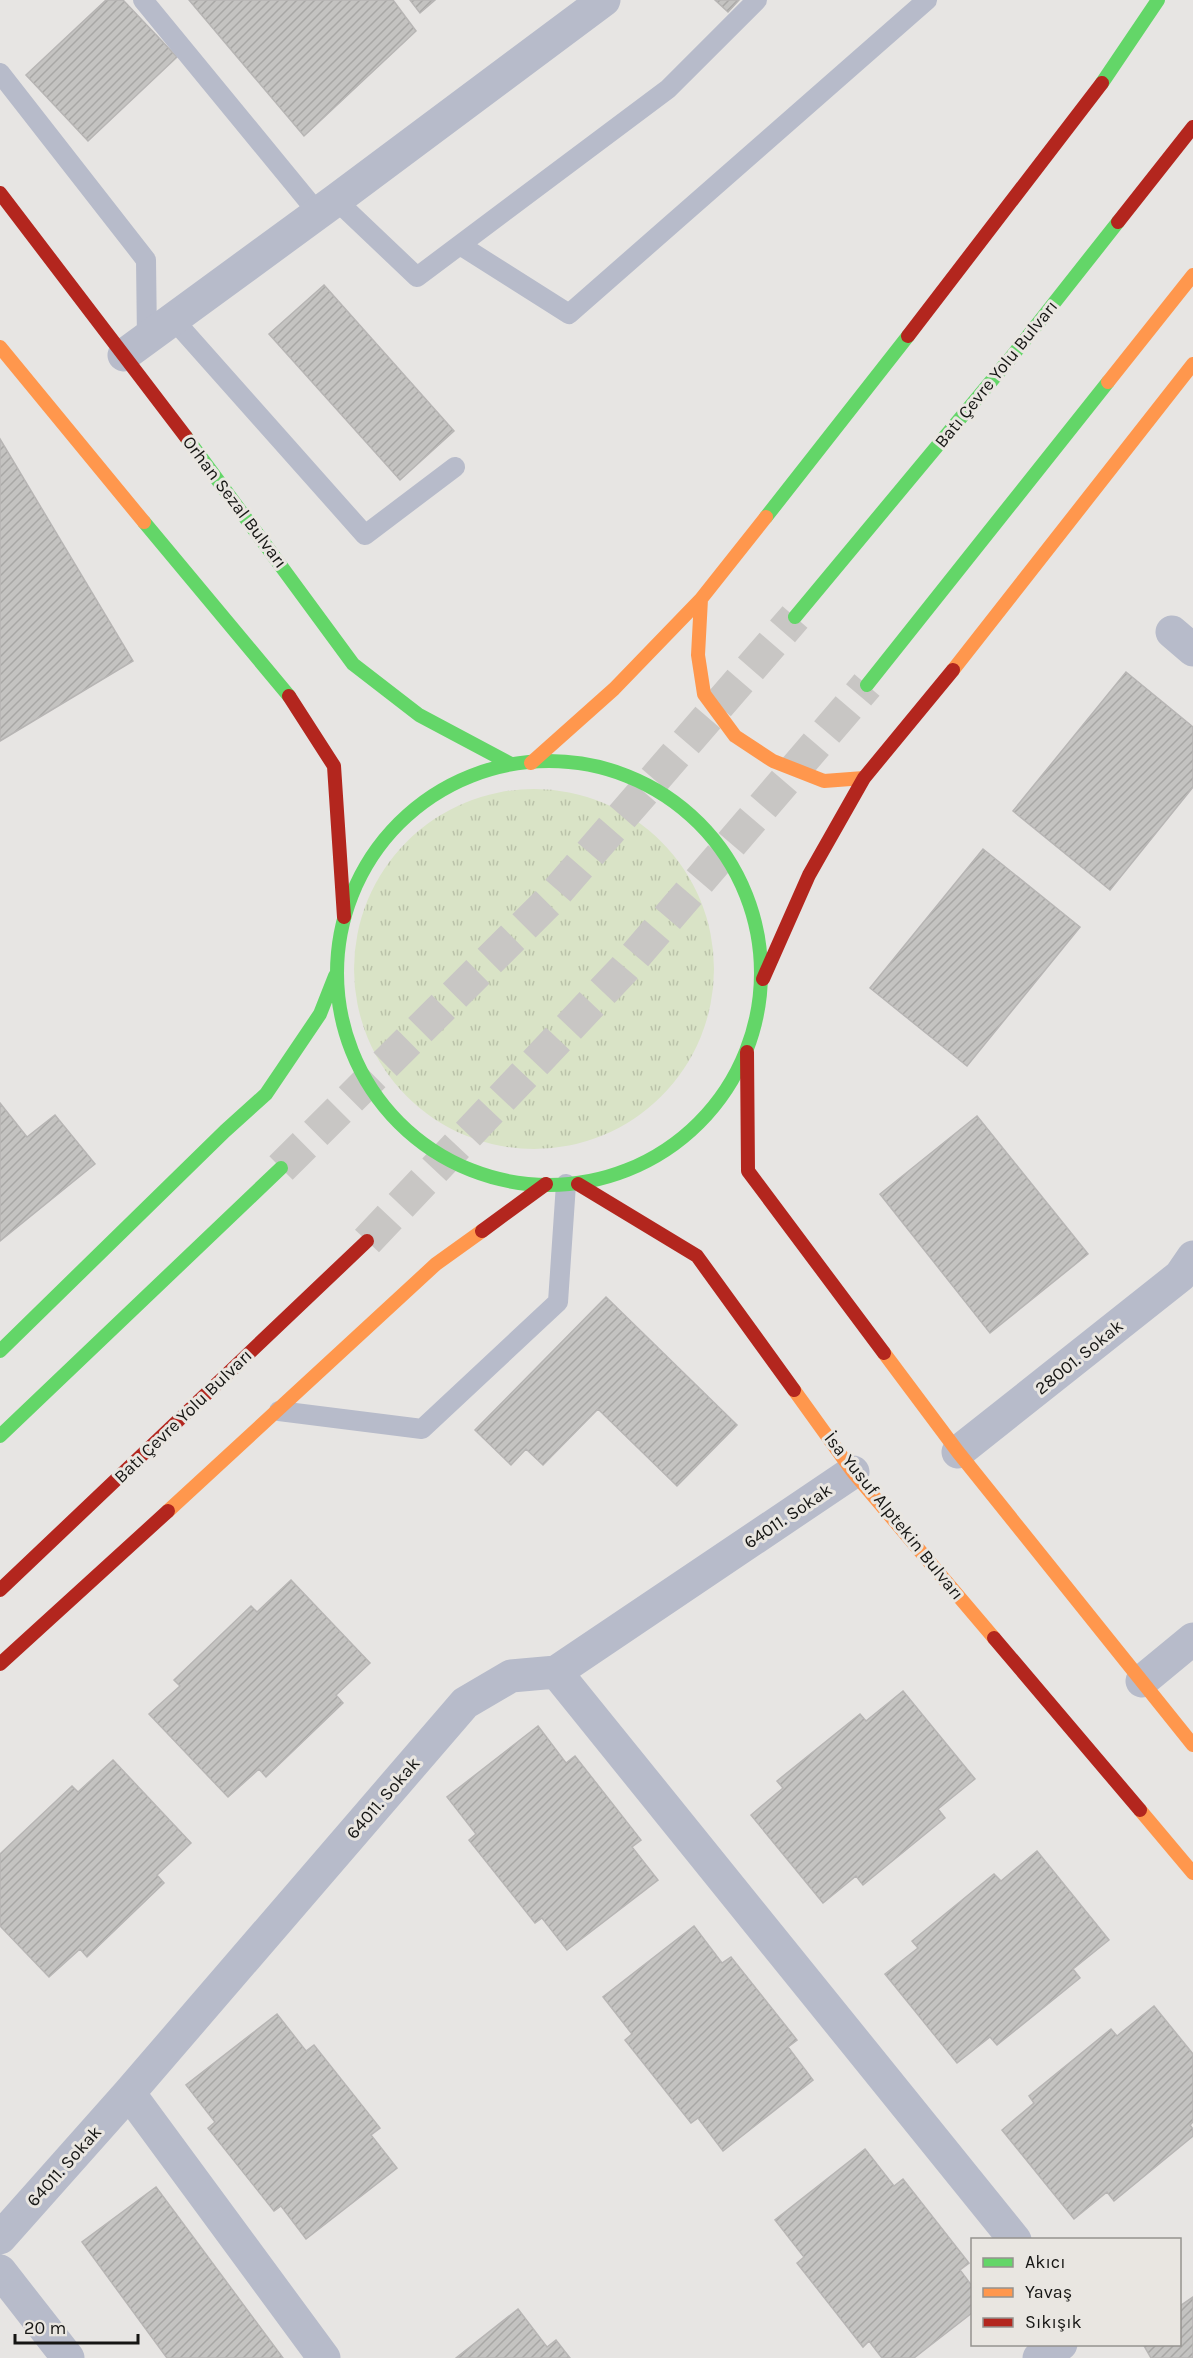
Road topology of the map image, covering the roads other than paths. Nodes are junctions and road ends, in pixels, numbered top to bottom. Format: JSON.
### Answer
{"nodes":[{"id":1,"x":143,"y":0,"type":"edge"},
{"id":2,"x":604,"y":0,"type":"edge"},
{"id":3,"x":757,"y":0,"type":"edge"},
{"id":4,"x":927,"y":0,"type":"edge"},
{"id":5,"x":1158,"y":0,"type":"edge"},
{"id":6,"x":0,"y":72,"type":"edge"},
{"id":7,"x":1193,"y":127,"type":"edge"},
{"id":8,"x":0,"y":193,"type":"edge"},
{"id":9,"x":327,"y":206,"type":"junction"},
{"id":10,"x":460,"y":245,"type":"junction"},
{"id":11,"x":1193,"y":275,"type":"edge"},
{"id":12,"x":173,"y":319,"type":"junction"},
{"id":13,"x":0,"y":347,"type":"edge"},
{"id":14,"x":135,"y":347,"type":"junction"},
{"id":15,"x":1193,"y":364,"type":"edge"},
{"id":16,"x":455,"y":467,"type":"dead end"},
{"id":17,"x":701,"y":598,"type":"junction"},
{"id":18,"x":795,"y":617,"type":"tunnel mouth"},
{"id":19,"x":867,"y":685,"type":"tunnel mouth"},
{"id":20,"x":531,"y":763,"type":"junction"},
{"id":21,"x":511,"y":764,"type":"junction"},
{"id":22,"x":864,"y":778,"type":"junction"},
{"id":23,"x":344,"y":917,"type":"junction"},
{"id":24,"x":336,"y":971,"type":"junction"},
{"id":25,"x":762,"y":981,"type":"junction"},
{"id":26,"x":747,"y":1052,"type":"junction"},
{"id":27,"x":281,"y":1168,"type":"tunnel mouth"},
{"id":28,"x":563,"y":1184,"type":"junction"},
{"id":29,"x":367,"y":1241,"type":"tunnel mouth"},
{"id":30,"x":1189,"y":1275,"type":"edge"},
{"id":31,"x":0,"y":1351,"type":"edge"},
{"id":32,"x":279,"y":1411,"type":"junction"},
{"id":33,"x":0,"y":1436,"type":"edge"},
{"id":34,"x":958,"y":1452,"type":"junction"},
{"id":35,"x":853,"y":1472,"type":"junction"},
{"id":36,"x":0,"y":1590,"type":"edge"},
{"id":37,"x":1193,"y":1639,"type":"edge"},
{"id":38,"x":0,"y":1664,"type":"edge"},
{"id":39,"x":556,"y":1672,"type":"junction"},
{"id":40,"x":1142,"y":1681,"type":"junction"},
{"id":41,"x":1193,"y":1745,"type":"edge"},
{"id":42,"x":1193,"y":1873,"type":"edge"},
{"id":43,"x":129,"y":2093,"type":"junction"},
{"id":44,"x":0,"y":2238,"type":"edge"},
{"id":45,"x":1013,"y":2238,"type":"edge"},
{"id":46,"x":0,"y":2271,"type":"edge"},
{"id":47,"x":1058,"y":2346,"type":"edge"},
{"id":48,"x":68,"y":2358,"type":"edge"},
{"id":49,"x":324,"y":2358,"type":"edge"},
{"id":50,"x":1039,"y":2358,"type":"edge"}],
"edges":[{"from":1,"to":9,"type":"lane"},
{"from":2,"to":9,"type":"street"},
{"from":3,"to":10,"type":"lane"},
{"from":4,"to":10,"type":"lane"},
{"from":5,"to":17,"type":"main road"},
{"from":6,"to":14,"type":"lane"},
{"from":7,"to":18,"type":"main road","name":"Batı Çevre Yolu Bulvarı"},
{"from":8,"to":14,"type":"main road","name":"Orhan Sezal Bulvarı"},
{"from":9,"to":10,"type":"lane"},
{"from":9,"to":12,"type":"street"},
{"from":11,"to":19,"type":"main road"},
{"from":12,"to":14,"type":"street"},
{"from":12,"to":16,"type":"lane"},
{"from":13,"to":23,"type":"main road"},
{"from":14,"to":21,"type":"main road","name":"Orhan Sezal Bulvarı"},
{"from":15,"to":22,"type":"main road"},
{"from":17,"to":20,"type":"main road"},
{"from":17,"to":22,"type":"main road"},
{"from":20,"to":21,"type":"main road"},
{"from":20,"to":25,"type":"main road"},
{"from":21,"to":23,"type":"main road"},
{"from":22,"to":25,"type":"main road"},
{"from":23,"to":24,"type":"main road"},
{"from":24,"to":28,"type":"main road"},
{"from":24,"to":31,"type":"main road"},
{"from":25,"to":26,"type":"main road"},
{"from":26,"to":28,"type":"main road"},
{"from":26,"to":34,"type":"main road"},
{"from":27,"to":33,"type":"main road"},
{"from":28,"to":32,"type":"main road"},
{"from":28,"to":32,"type":"lane"},
{"from":28,"to":35,"type":"main road","name":"İsa Yusuf Alptekin Bulvarı"},
{"from":29,"to":36,"type":"main road","name":"Batı Çevre Yolu Bulvarı"},
{"from":30,"to":34,"type":"street","name":"28001. Sokak"},
{"from":32,"to":38,"type":"main road"},
{"from":34,"to":40,"type":"main road"},
{"from":35,"to":39,"type":"street","name":"64011. Sokak"},
{"from":35,"to":42,"type":"main road","name":"İsa Yusuf Alptekin Bulvarı"},
{"from":37,"to":40,"type":"street"},
{"from":39,"to":43,"type":"street","name":"64011. Sokak"},
{"from":39,"to":45,"type":"street"},
{"from":40,"to":41,"type":"main road"},
{"from":43,"to":44,"type":"street","name":"64011. Sokak"},
{"from":43,"to":49,"type":"street"},
{"from":46,"to":48,"type":"street"},
{"from":47,"to":50,"type":"street"}]}
